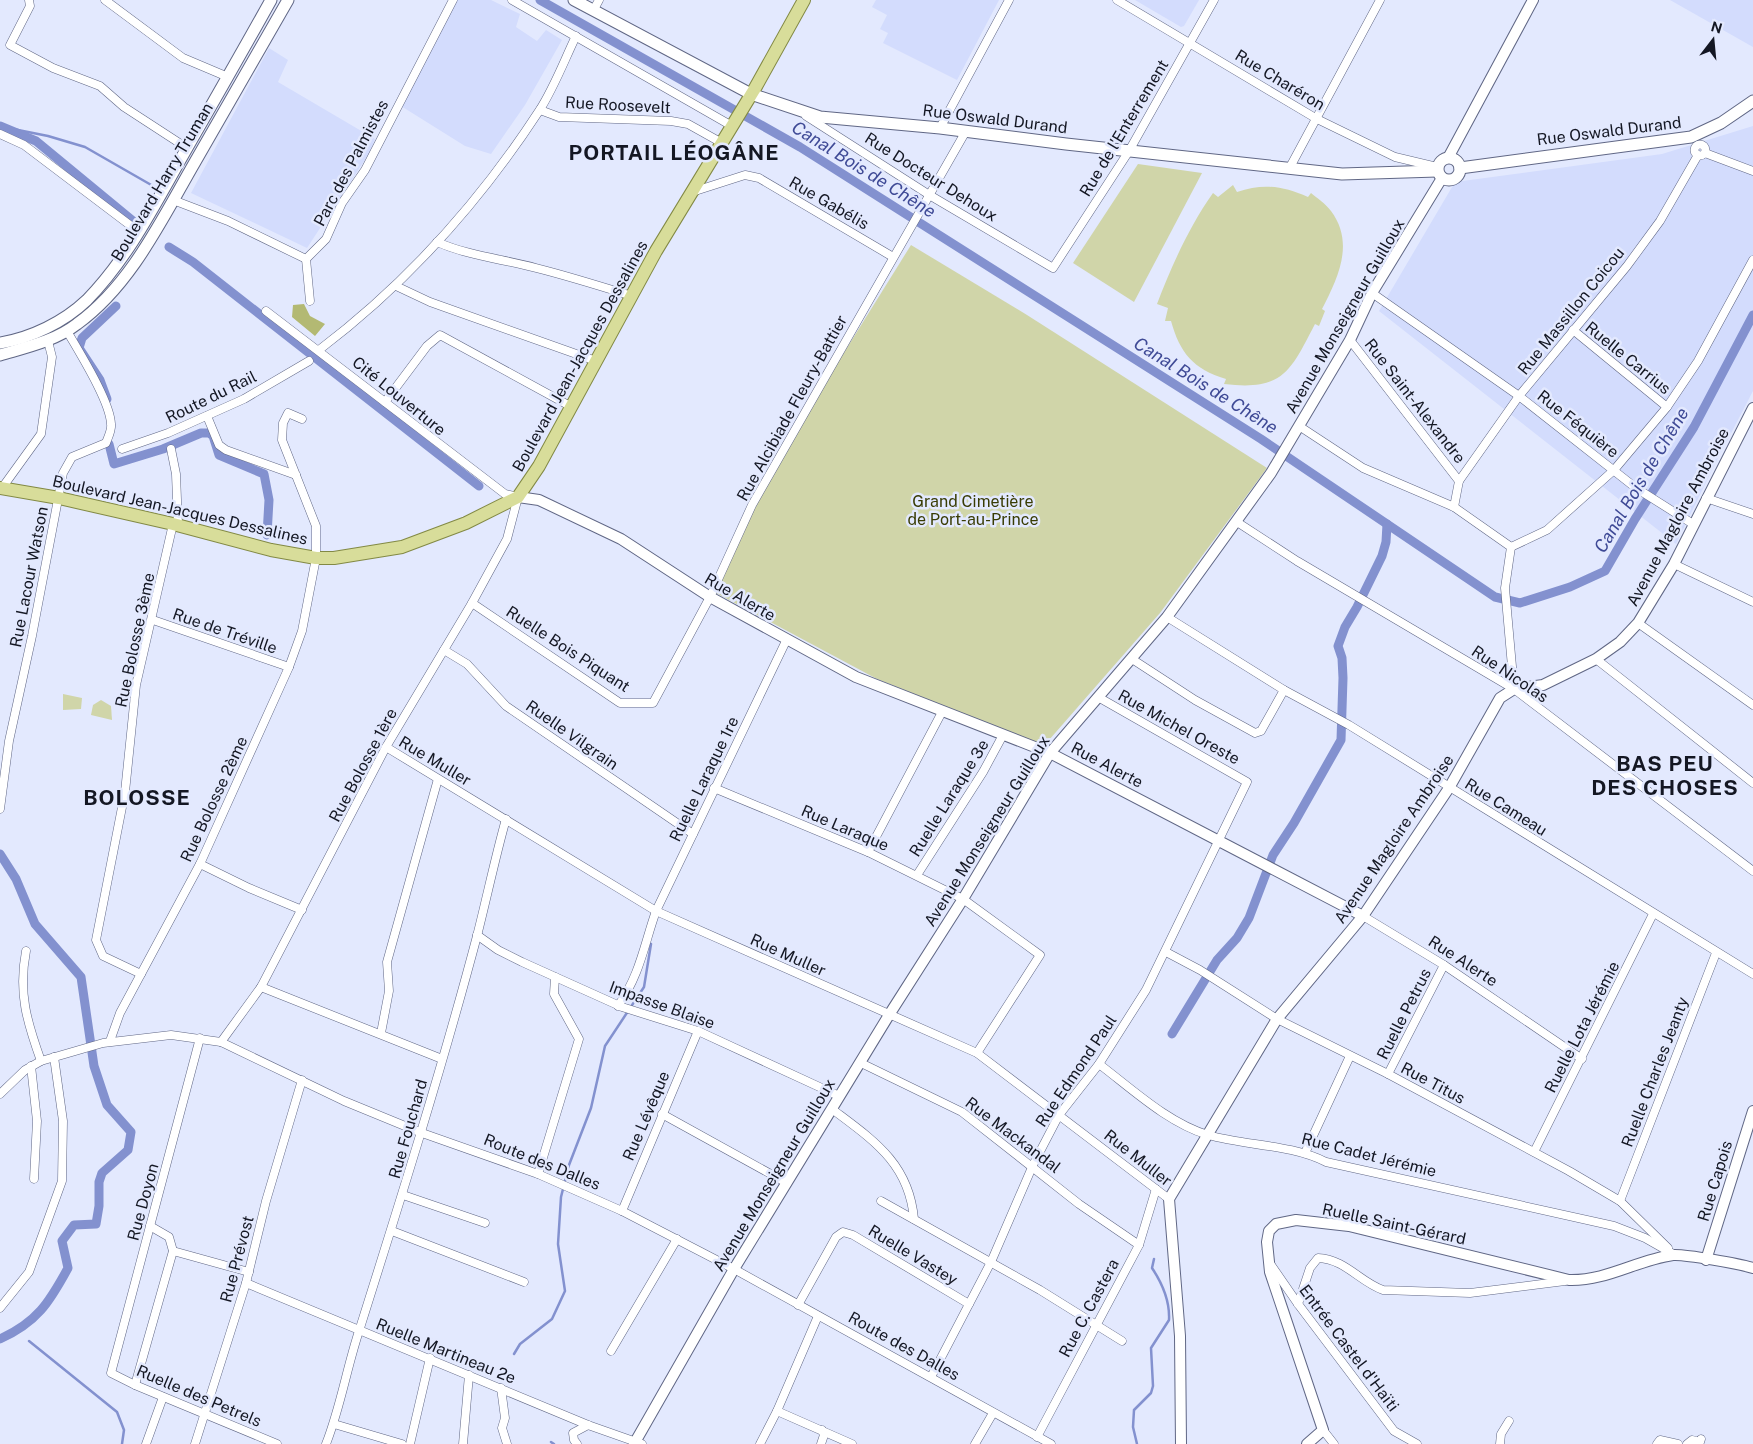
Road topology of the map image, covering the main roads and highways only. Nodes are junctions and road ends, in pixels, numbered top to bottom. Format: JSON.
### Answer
{"nodes":[{"id":1,"x":271,"y":0,"type":"edge"},
{"id":2,"x":288,"y":0,"type":"edge"},
{"id":3,"x":574,"y":0,"type":"edge"},
{"id":4,"x":804,"y":0,"type":"edge"},
{"id":5,"x":749,"y":98,"type":"junction"},
{"id":6,"x":1753,"y":101,"type":"edge"},
{"id":7,"x":1460,"y":168,"type":"junction"},
{"id":8,"x":1439,"y":172,"type":"junction"},
{"id":9,"x":0,"y":343,"type":"edge"},
{"id":10,"x":0,"y":355,"type":"edge"},
{"id":11,"x":1,"y":488,"type":"edge"}],
"edges":[{"from":1,"to":9,"type":"main road","name":"Boulevard Harry Truman"},
{"from":2,"to":10,"type":"main road","name":"Boulevard Harry Truman"},
{"from":3,"to":5,"type":"main road","name":"Rue Oswald Durand"},
{"from":4,"to":5,"type":"main road","name":"Boulevard Jean-Jacques Dessalines"},
{"from":5,"to":8,"type":"main road","name":"Rue Oswald Durand"},
{"from":5,"to":11,"type":"main road","name":"Boulevard Jean-Jacques Dessalines"},
{"from":6,"to":7,"type":"main road","name":"Rue Oswald Durand"},
{"from":7,"to":8,"type":"main road"},
{"from":7,"to":8,"type":"main road"}]}
